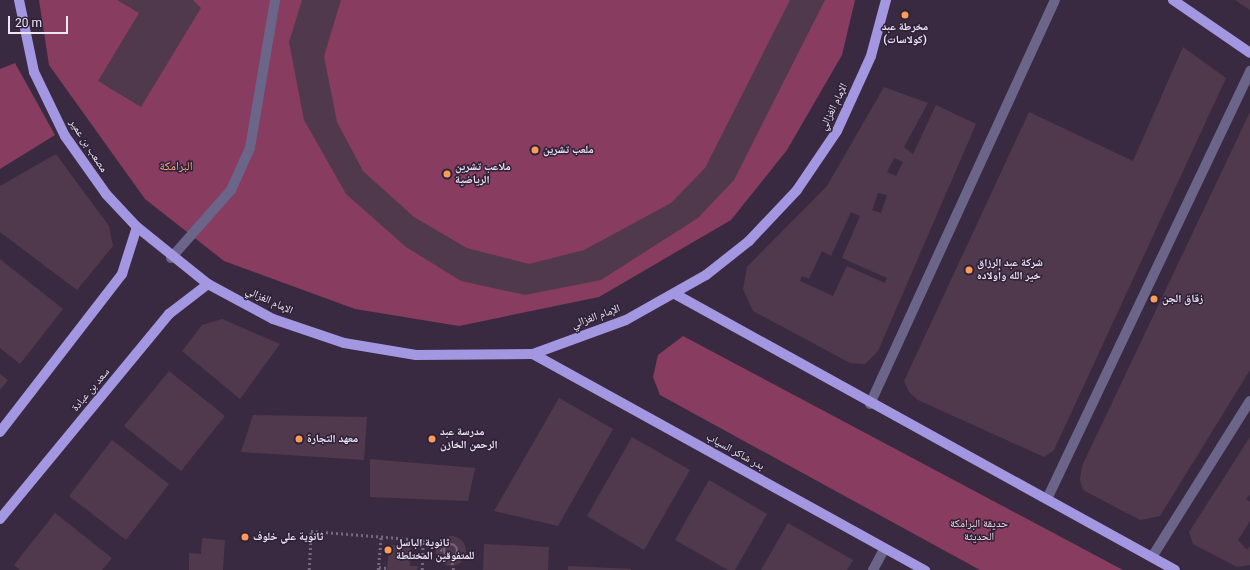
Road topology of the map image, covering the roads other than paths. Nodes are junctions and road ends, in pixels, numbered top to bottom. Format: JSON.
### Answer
{"nodes":[{"id":1,"x":19,"y":0,"type":"edge"},
{"id":2,"x":275,"y":0,"type":"edge"},
{"id":3,"x":886,"y":0,"type":"edge"},
{"id":4,"x":1055,"y":0,"type":"edge"},
{"id":5,"x":1173,"y":0,"type":"edge"},
{"id":6,"x":1250,"y":53,"type":"edge"},
{"id":7,"x":1250,"y":71,"type":"edge"},
{"id":8,"x":137,"y":227,"type":"junction"},
{"id":9,"x":171,"y":258,"type":"junction"},
{"id":10,"x":208,"y":284,"type":"junction"},
{"id":11,"x":675,"y":294,"type":"junction"},
{"id":12,"x":533,"y":354,"type":"junction"},
{"id":13,"x":1250,"y":401,"type":"edge"},
{"id":14,"x":870,"y":404,"type":"junction"},
{"id":15,"x":0,"y":432,"type":"edge"},
{"id":16,"x":1047,"y":499,"type":"junction"},
{"id":17,"x":0,"y":519,"type":"edge"},
{"id":18,"x":884,"y":549,"type":"junction"},
{"id":19,"x":1152,"y":558,"type":"junction"},
{"id":20,"x":873,"y":570,"type":"edge"},
{"id":21,"x":926,"y":570,"type":"edge"},
{"id":22,"x":1175,"y":570,"type":"edge"}],
"edges":[{"from":1,"to":8,"type":"main road","name":"مصعب بن عمير"},
{"from":2,"to":9,"type":"street"},
{"from":3,"to":11,"type":"main road","name":"الإمام الغزالي"},
{"from":4,"to":14,"type":"street"},
{"from":5,"to":6,"type":"main road"},
{"from":7,"to":16,"type":"street"},
{"from":8,"to":9,"type":"main road","name":"مصعب بن عمير"},
{"from":8,"to":15,"type":"main road"},
{"from":9,"to":10,"type":"main road","name":"الإمام الغزالي"},
{"from":10,"to":12,"type":"main road","name":"الإمام الغزالي"},
{"from":10,"to":17,"type":"main road","name":"سعد بن عبادة"},
{"from":11,"to":12,"type":"main road","name":"الإمام الغزالي"},
{"from":11,"to":14,"type":"main road"},
{"from":12,"to":18,"type":"main road","name":"بدر شاكر السياب"},
{"from":13,"to":19,"type":"street"},
{"from":14,"to":16,"type":"main road"},
{"from":16,"to":19,"type":"main road"},
{"from":18,"to":20,"type":"street"},
{"from":18,"to":21,"type":"main road","name":"بدر شاكر السياب"},
{"from":19,"to":22,"type":"main road"}]}
